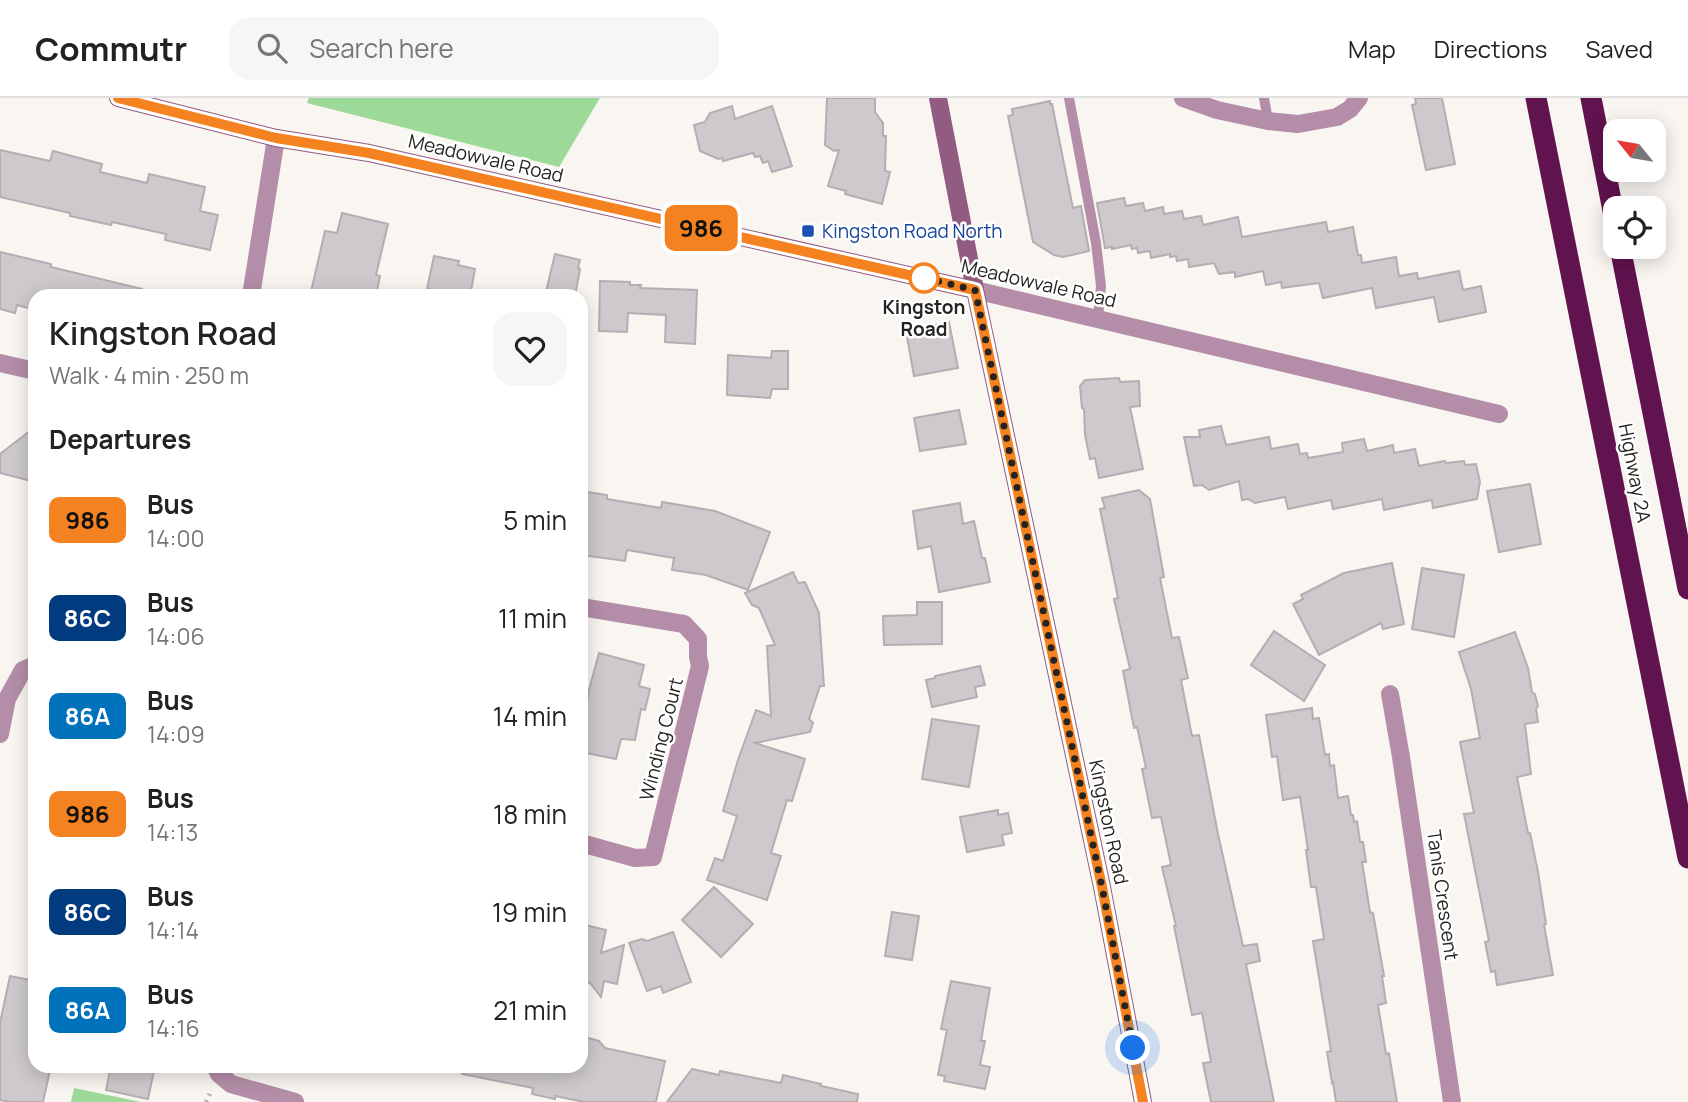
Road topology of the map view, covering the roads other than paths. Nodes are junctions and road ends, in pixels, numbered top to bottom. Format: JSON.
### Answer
{"nodes":[{"id":1,"x":118,"y":98,"type":"edge"},
{"id":2,"x":938,"y":98,"type":"edge"},
{"id":3,"x":1069,"y":98,"type":"edge"},
{"id":4,"x":1182,"y":98,"type":"edge"},
{"id":5,"x":1264,"y":98,"type":"edge"},
{"id":6,"x":1359,"y":98,"type":"edge"},
{"id":7,"x":1536,"y":98,"type":"edge"},
{"id":8,"x":1591,"y":98,"type":"edge"},
{"id":9,"x":1268,"y":121,"type":"junction"},
{"id":10,"x":276,"y":138,"type":"junction"},
{"id":11,"x":1610,"y":196,"type":"edge"},
{"id":12,"x":1622,"y":259,"type":"edge"},
{"id":13,"x":252,"y":289,"type":"edge"},
{"id":14,"x":975,"y":290,"type":"junction"},
{"id":15,"x":1098,"y":319,"type":"junction"},
{"id":16,"x":0,"y":363,"type":"edge"},
{"id":17,"x":28,"y":369,"type":"edge"},
{"id":18,"x":1499,"y":414,"type":"dead end"},
{"id":19,"x":1688,"y":589,"type":"edge"},
{"id":20,"x":588,"y":608,"type":"edge"},
{"id":21,"x":28,"y":668,"type":"edge"},
{"id":22,"x":1390,"y":694,"type":"dead end"},
{"id":23,"x":0,"y":734,"type":"edge"},
{"id":24,"x":588,"y":845,"type":"edge"},
{"id":25,"x":1688,"y":858,"type":"edge"},
{"id":26,"x":218,"y":1073,"type":"edge"},
{"id":27,"x":295,"y":1102,"type":"edge"},
{"id":28,"x":1143,"y":1102,"type":"edge"},
{"id":29,"x":1452,"y":1102,"type":"edge"}],
"edges":[{"from":1,"to":10,"type":"street","name":"Meadowvale Road"},
{"from":2,"to":14,"type":"street","name":"Kingston Road"},
{"from":3,"to":15,"type":"lane"},
{"from":4,"to":9,"type":"street"},
{"from":5,"to":9,"type":"lane"},
{"from":6,"to":9,"type":"street"},
{"from":7,"to":25,"type":"highway","name":"Highway 2A"},
{"from":8,"to":11,"type":"highway"},
{"from":10,"to":13,"type":"street"},
{"from":10,"to":14,"type":"street","name":"Meadowvale Road"},
{"from":12,"to":19,"type":"highway","name":"Highway 2A"},
{"from":14,"to":15,"type":"street","name":"Meadowvale Road"},
{"from":14,"to":28,"type":"street","name":"Kingston Road"},
{"from":15,"to":18,"type":"street","name":"Meadowvale Road"},
{"from":16,"to":17,"type":"street"},
{"from":20,"to":24,"type":"street","name":"Winding Court"},
{"from":21,"to":23,"type":"street"},
{"from":22,"to":29,"type":"street","name":"Tanis Crescent"},
{"from":26,"to":27,"type":"street"}]}
